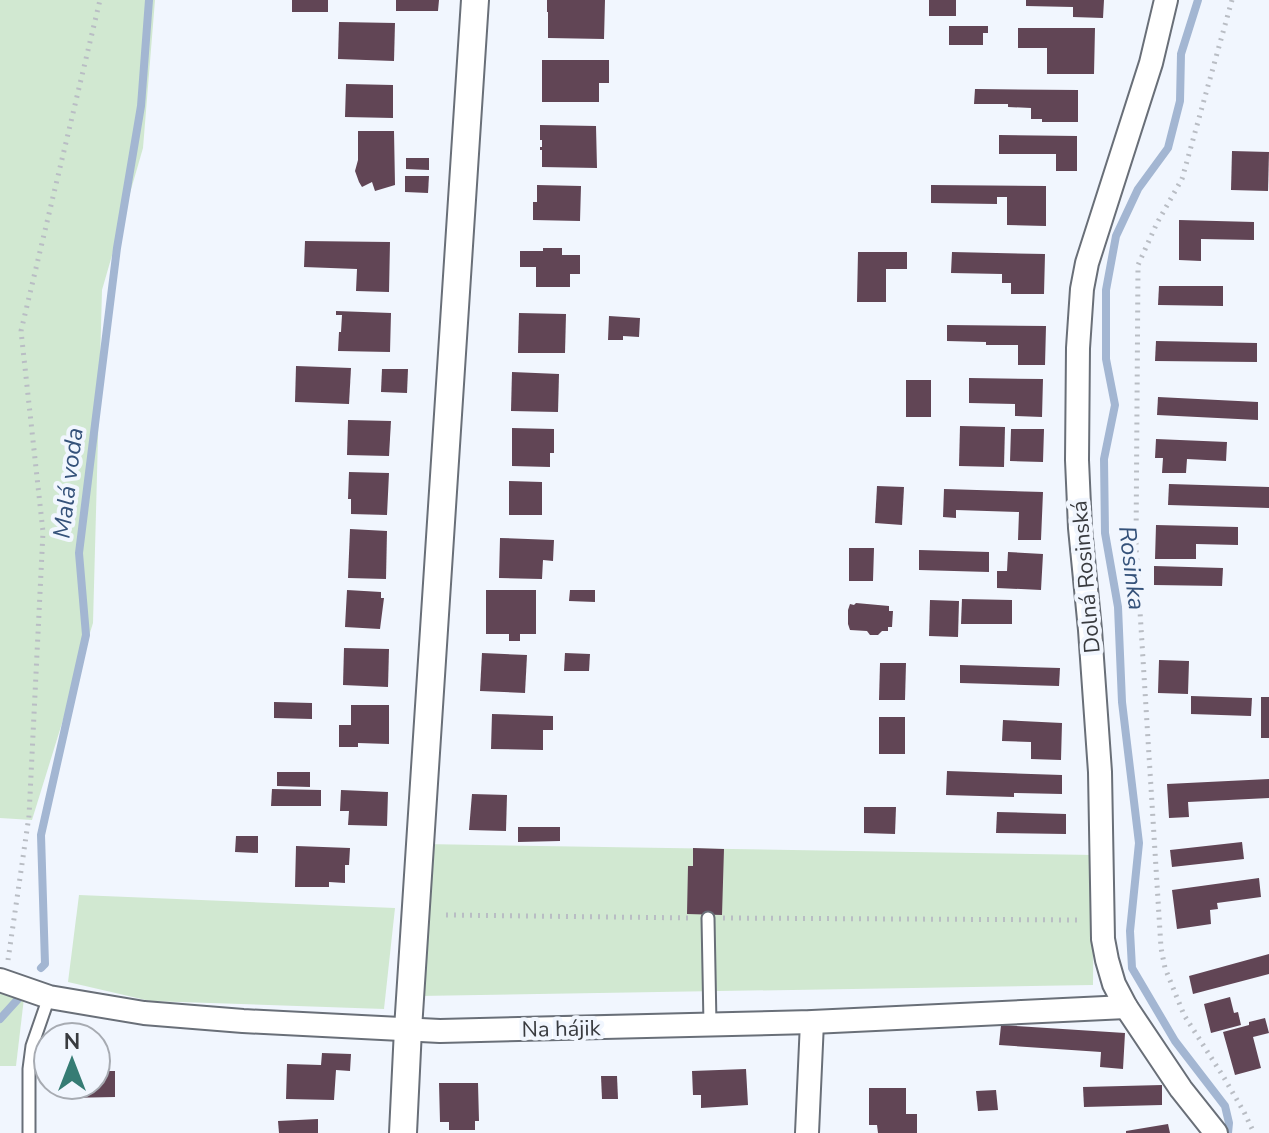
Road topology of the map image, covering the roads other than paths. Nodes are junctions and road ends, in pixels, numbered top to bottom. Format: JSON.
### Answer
{"nodes":[{"id":1,"x":475,"y":0,"type":"edge"},
{"id":2,"x":1166,"y":0,"type":"edge"},
{"id":3,"x":708,"y":918,"type":"road end"},
{"id":4,"x":3,"y":981,"type":"edge"},
{"id":5,"x":49,"y":997,"type":"junction"},
{"id":6,"x":1126,"y":1007,"type":"junction"},
{"id":7,"x":812,"y":1022,"type":"junction"},
{"id":8,"x":710,"y":1024,"type":"junction"},
{"id":9,"x":408,"y":1029,"type":"junction"},
{"id":10,"x":1208,"y":1128,"type":"edge"},
{"id":11,"x":29,"y":1133,"type":"edge"},
{"id":12,"x":403,"y":1133,"type":"edge"},
{"id":13,"x":807,"y":1133,"type":"edge"}],
"edges":[{"from":1,"to":9,"type":"street"},
{"from":2,"to":6,"type":"street","name":"Dolná Rosinská"},
{"from":3,"to":8,"type":"lane"},
{"from":4,"to":5,"type":"street","name":"Na hájik"},
{"from":5,"to":9,"type":"street","name":"Na hájik"},
{"from":5,"to":11,"type":"lane"},
{"from":6,"to":7,"type":"street","name":"Na hájik"},
{"from":6,"to":10,"type":"street","name":"Dolná Rosinská"},
{"from":7,"to":8,"type":"street","name":"Na hájik"},
{"from":7,"to":13,"type":"street"},
{"from":8,"to":9,"type":"street","name":"Na hájik"},
{"from":9,"to":12,"type":"street"}]}
